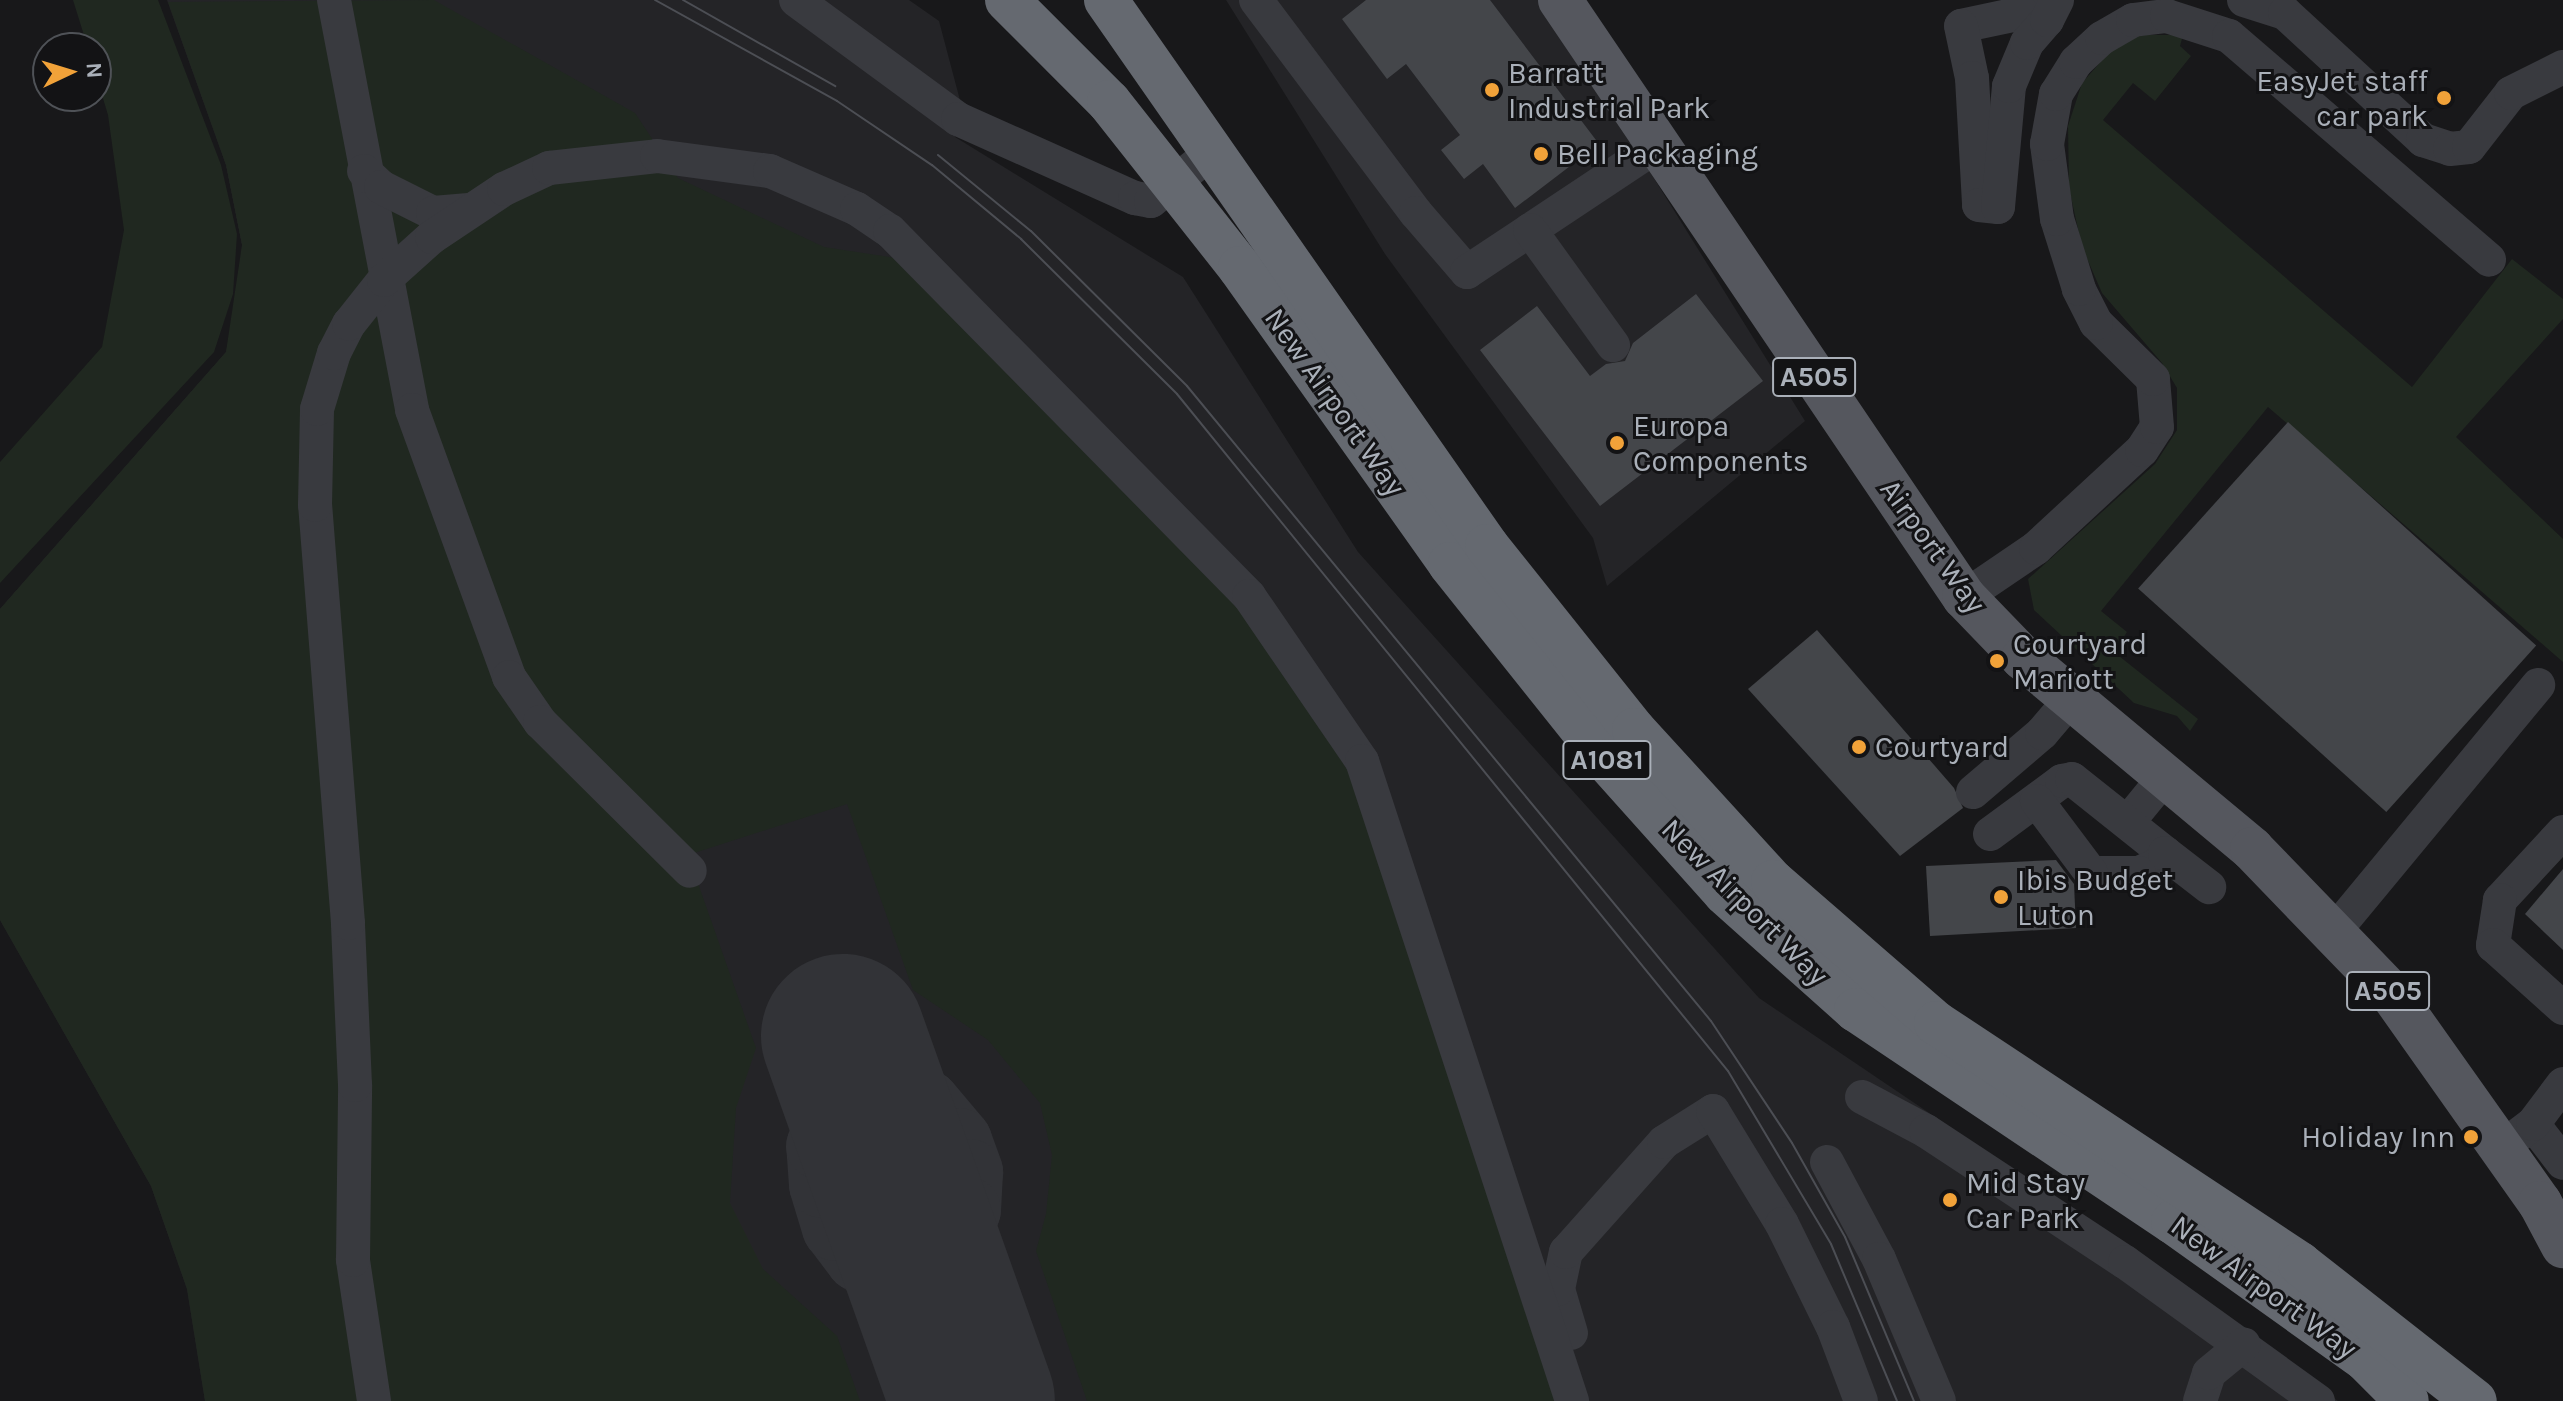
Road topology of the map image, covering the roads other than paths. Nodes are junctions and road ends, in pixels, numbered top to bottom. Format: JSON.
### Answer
{"nodes":[{"id":1,"x":334,"y":0,"type":"edge"},
{"id":2,"x":796,"y":0,"type":"edge"},
{"id":3,"x":1007,"y":0,"type":"edge"},
{"id":4,"x":1106,"y":0,"type":"edge"},
{"id":5,"x":1256,"y":0,"type":"edge"},
{"id":6,"x":1560,"y":0,"type":"edge"},
{"id":7,"x":2244,"y":0,"type":"edge"},
{"id":8,"x":2052,"y":10,"type":"edge"},
{"id":9,"x":2563,"y":67,"type":"edge"},
{"id":10,"x":1655,"y":147,"type":"junction"},
{"id":11,"x":1212,"y":152,"type":"junction"},
{"id":12,"x":364,"y":171,"type":"junction"},
{"id":13,"x":1171,"y":183,"type":"junction"},
{"id":14,"x":469,"y":210,"type":"junction"},
{"id":15,"x":1530,"y":230,"type":"junction"},
{"id":16,"x":2489,"y":260,"type":"dead end"},
{"id":17,"x":384,"y":280,"type":"junction"},
{"id":18,"x":1613,"y":345,"type":"dead end"},
{"id":19,"x":1964,"y":597,"type":"junction"},
{"id":20,"x":2538,"y":685,"type":"dead end"},
{"id":21,"x":2071,"y":699,"type":"junction"},
{"id":22,"x":2164,"y":778,"type":"junction"},
{"id":23,"x":1973,"y":792,"type":"dead end"},
{"id":24,"x":2037,"y":801,"type":"junction"},
{"id":25,"x":2128,"y":822,"type":"junction"},
{"id":26,"x":2563,"y":832,"type":"edge"},
{"id":27,"x":1990,"y":834,"type":"dead end"},
{"id":28,"x":2165,"y":853,"type":"junction"},
{"id":29,"x":690,"y":871,"type":"dead end"},
{"id":30,"x":2209,"y":887,"type":"dead end"},
{"id":31,"x":2333,"y":933,"type":"junction"},
{"id":32,"x":2563,"y":1008,"type":"edge"},
{"id":33,"x":2563,"y":1084,"type":"edge"},
{"id":34,"x":1862,"y":1097,"type":"dead end"},
{"id":35,"x":2517,"y":1136,"type":"junction"},
{"id":36,"x":1827,"y":1162,"type":"dead end"},
{"id":37,"x":2563,"y":1163,"type":"edge"},
{"id":38,"x":2563,"y":1246,"type":"edge"},
{"id":39,"x":2244,"y":1344,"type":"junction"},
{"id":40,"x":374,"y":1401,"type":"edge"},
{"id":41,"x":1572,"y":1401,"type":"edge"},
{"id":42,"x":1595,"y":1401,"type":"edge"},
{"id":43,"x":1861,"y":1401,"type":"edge"},
{"id":44,"x":1939,"y":1401,"type":"edge"},
{"id":45,"x":2200,"y":1401,"type":"edge"},
{"id":46,"x":2318,"y":1401,"type":"edge"},
{"id":47,"x":2407,"y":1401,"type":"edge"},
{"id":48,"x":2475,"y":1401,"type":"edge"}],
"edges":[{"from":1,"to":12,"type":"street"},
{"from":2,"to":13,"type":"street"},
{"from":3,"to":13,"type":"highway","name":"New Airport Way","number":"A1081"},
{"from":4,"to":11,"type":"highway","name":"New Airport Way","number":"A1081"},
{"from":5,"to":15,"type":"street"},
{"from":6,"to":10,"type":"main road","name":"Airport Way","number":"A505"},
{"from":7,"to":9,"type":"street"},
{"from":8,"to":8,"type":"street"},
{"from":10,"to":15,"type":"street"},
{"from":10,"to":19,"type":"main road","name":"Airport Way","number":"A505"},
{"from":11,"to":13,"type":"street"},
{"from":11,"to":48,"type":"highway","name":"New Airport Way","number":"A1081"},
{"from":12,"to":14,"type":"street"},
{"from":12,"to":17,"type":"street"},
{"from":13,"to":47,"type":"highway","name":"New Airport Way","number":"A1081"},
{"from":14,"to":17,"type":"street"},
{"from":14,"to":41,"type":"street"},
{"from":15,"to":18,"type":"street"},
{"from":16,"to":19,"type":"street"},
{"from":17,"to":29,"type":"street"},
{"from":17,"to":40,"type":"street"},
{"from":19,"to":21,"type":"main road","name":"Airport Way","number":"A505"},
{"from":20,"to":31,"type":"street"},
{"from":21,"to":22,"type":"main road","name":"Airport Way","number":"A505"},
{"from":21,"to":23,"type":"street"},
{"from":22,"to":25,"type":"street"},
{"from":22,"to":31,"type":"main road","name":"Airport Way","number":"A505"},
{"from":24,"to":25,"type":"street"},
{"from":24,"to":27,"type":"street"},
{"from":24,"to":28,"type":"street"},
{"from":25,"to":28,"type":"street"},
{"from":26,"to":32,"type":"street"},
{"from":28,"to":30,"type":"street"},
{"from":31,"to":35,"type":"main road","name":"Airport Way","number":"A505"},
{"from":33,"to":35,"type":"street"},
{"from":34,"to":39,"type":"street"},
{"from":35,"to":37,"type":"street"},
{"from":35,"to":38,"type":"main road","name":"Airport Way","number":"A505"},
{"from":36,"to":44,"type":"street"},
{"from":39,"to":45,"type":"street"},
{"from":39,"to":46,"type":"street"},
{"from":42,"to":43,"type":"street"}]}
